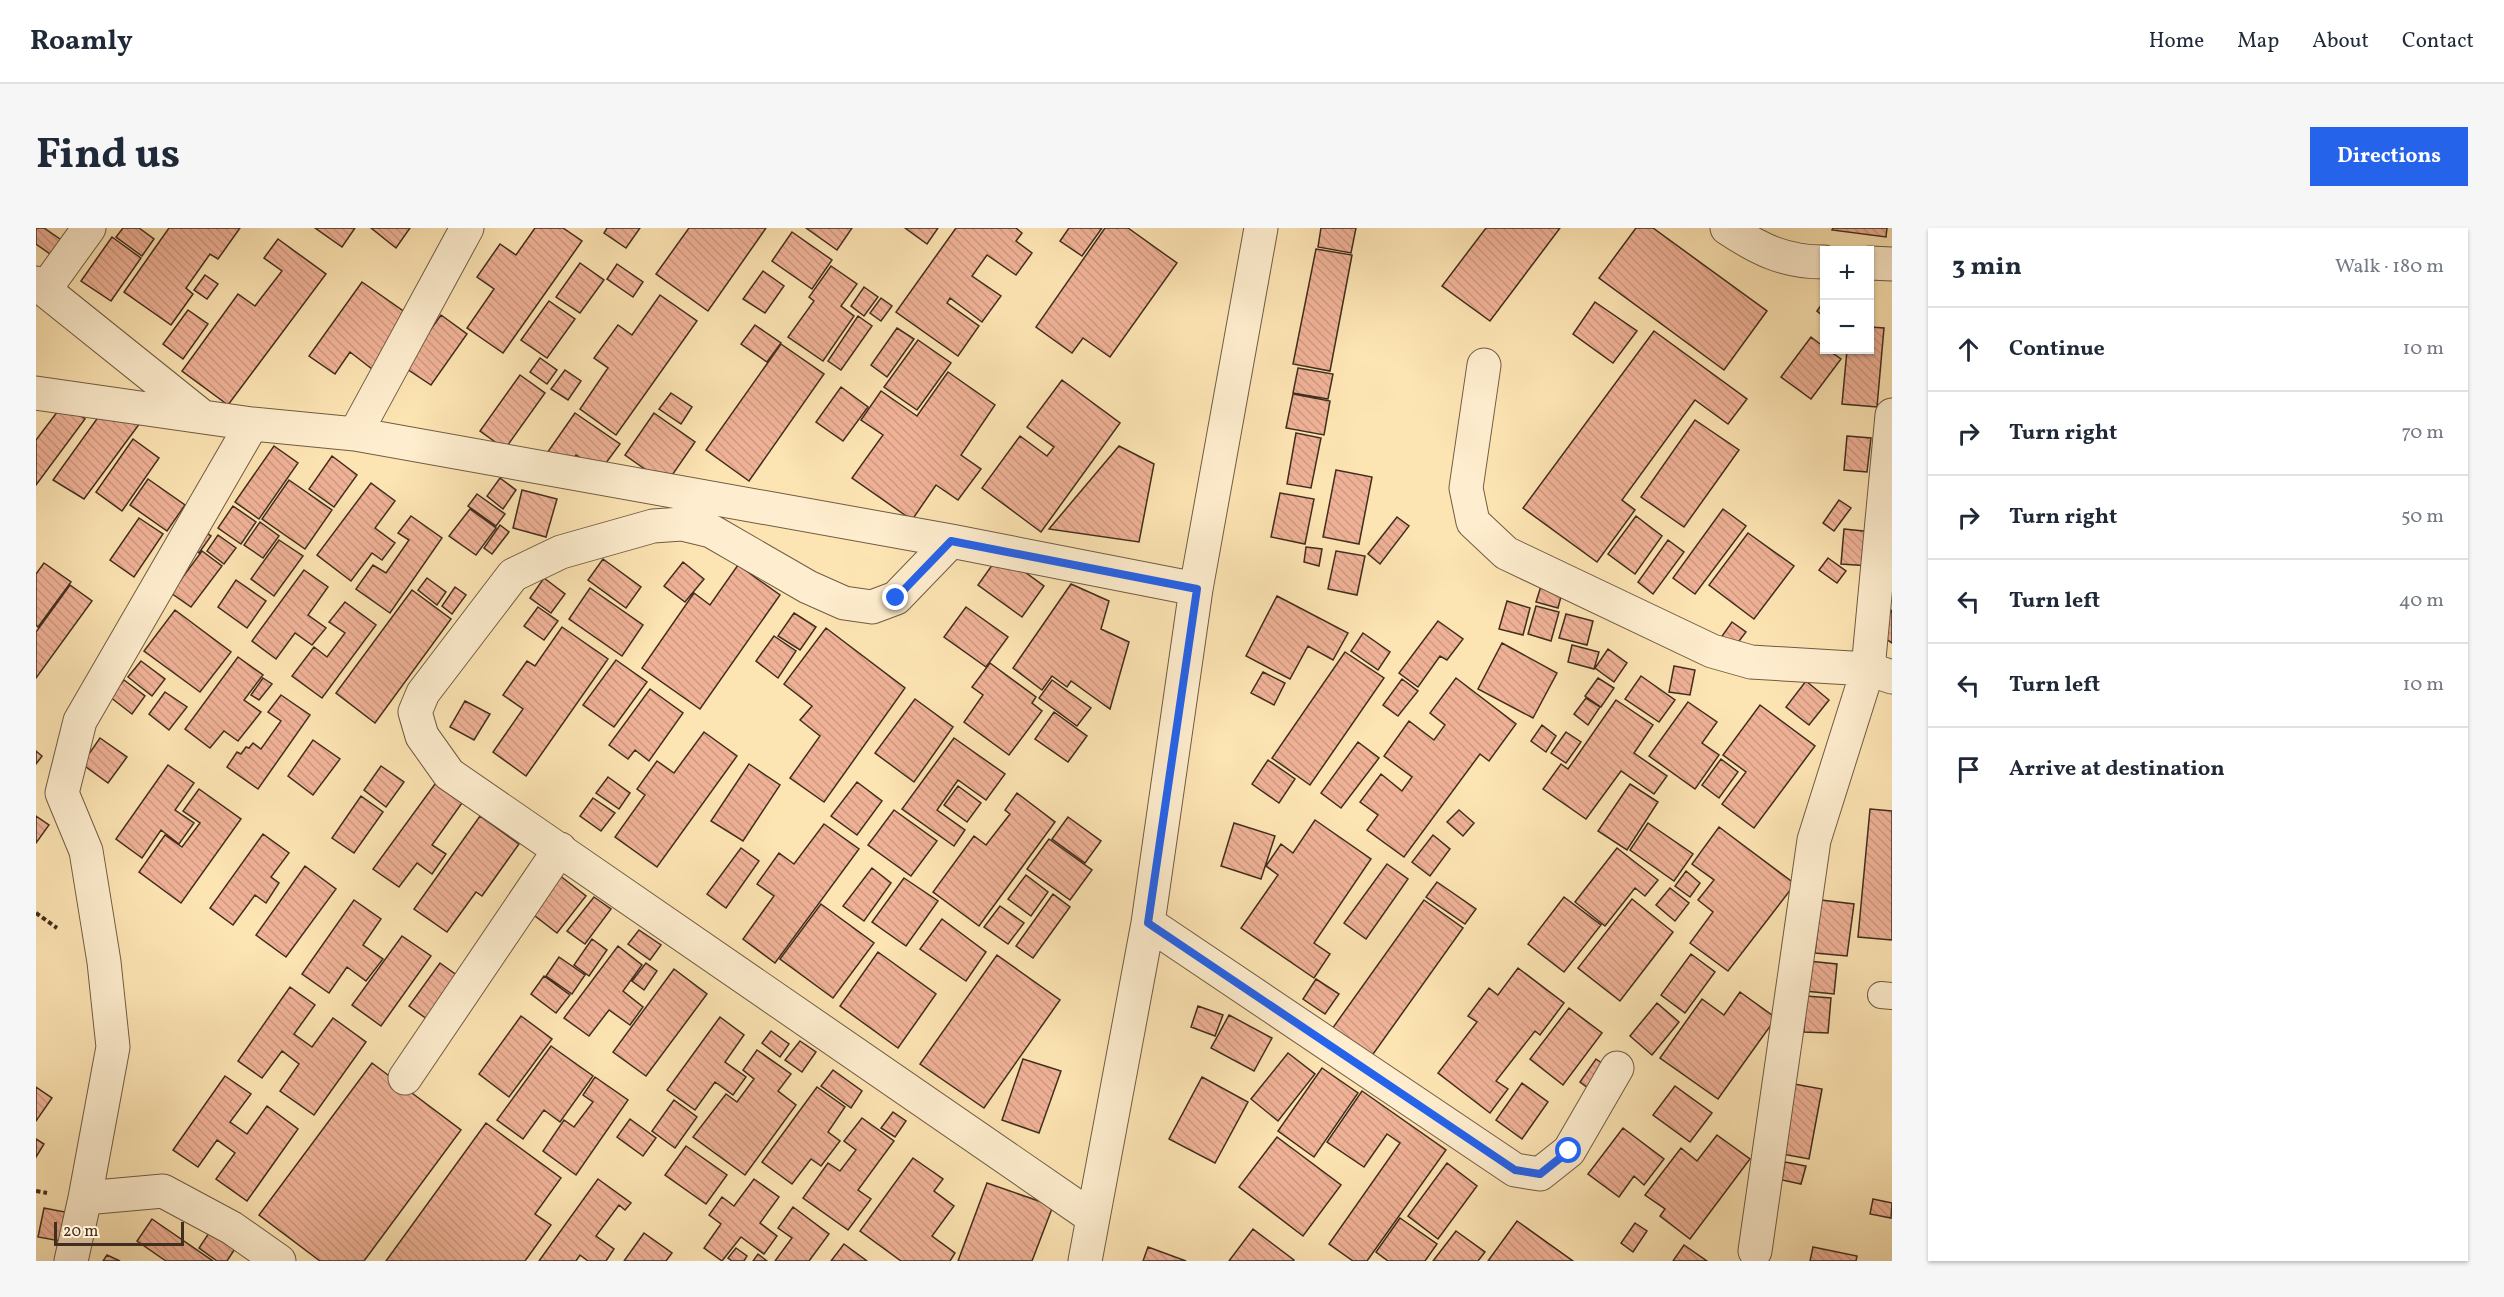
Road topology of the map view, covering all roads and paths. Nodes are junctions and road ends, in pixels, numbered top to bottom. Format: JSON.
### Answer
{"nodes":[{"id":1,"x":89,"y":228,"type":"edge"},
{"id":2,"x":467,"y":228,"type":"edge"},
{"id":3,"x":1261,"y":228,"type":"edge"},
{"id":4,"x":1728,"y":228,"type":"edge"},
{"id":5,"x":1820,"y":262,"type":"edge"},
{"id":6,"x":1874,"y":263,"type":"edge"},
{"id":7,"x":1892,"y":264,"type":"edge"},
{"id":8,"x":40,"y":286,"type":"edge"},
{"id":9,"x":1484,"y":365,"type":"dead end"},
{"id":10,"x":36,"y":393,"type":"edge"},
{"id":11,"x":1892,"y":415,"type":"edge"},
{"id":12,"x":204,"y":418,"type":"junction"},
{"id":13,"x":252,"y":424,"type":"junction"},
{"id":14,"x":355,"y":434,"type":"junction"},
{"id":15,"x":951,"y":541,"type":"junction"},
{"id":16,"x":1197,"y":589,"type":"junction"},
{"id":17,"x":1880,"y":673,"type":"edge"},
{"id":18,"x":560,"y":849,"type":"junction"},
{"id":19,"x":1148,"y":923,"type":"junction"},
{"id":20,"x":1617,"y":1068,"type":"dead end"},
{"id":21,"x":405,"y":1078,"type":"dead end"},
{"id":22,"x":85,"y":1198,"type":"junction"},
{"id":23,"x":1092,"y":1216,"type":"junction"},
{"id":24,"x":1755,"y":1251,"type":"dead end"},
{"id":25,"x":71,"y":1261,"type":"edge"},
{"id":26,"x":279,"y":1261,"type":"edge"},
{"id":27,"x":1085,"y":1261,"type":"edge"}],
"edges":[{"from":1,"to":8,"type":"street"},
{"from":2,"to":14,"type":"street"},
{"from":3,"to":16,"type":"street"},
{"from":4,"to":5,"type":"street"},
{"from":6,"to":7,"type":"street"},
{"from":8,"to":12,"type":"street"},
{"from":9,"to":17,"type":"street"},
{"from":10,"to":12,"type":"street"},
{"from":11,"to":17,"type":"street"},
{"from":12,"to":13,"type":"street"},
{"from":13,"to":14,"type":"street"},
{"from":13,"to":22,"type":"street"},
{"from":14,"to":15,"type":"street"},
{"from":15,"to":16,"type":"street"},
{"from":15,"to":18,"type":"street"},
{"from":16,"to":19,"type":"street"},
{"from":17,"to":24,"type":"street"},
{"from":18,"to":21,"type":"street"},
{"from":18,"to":23,"type":"street"},
{"from":19,"to":20,"type":"street"},
{"from":19,"to":23,"type":"street"},
{"from":22,"to":25,"type":"street"},
{"from":22,"to":26,"type":"street"},
{"from":23,"to":27,"type":"street"}]}
